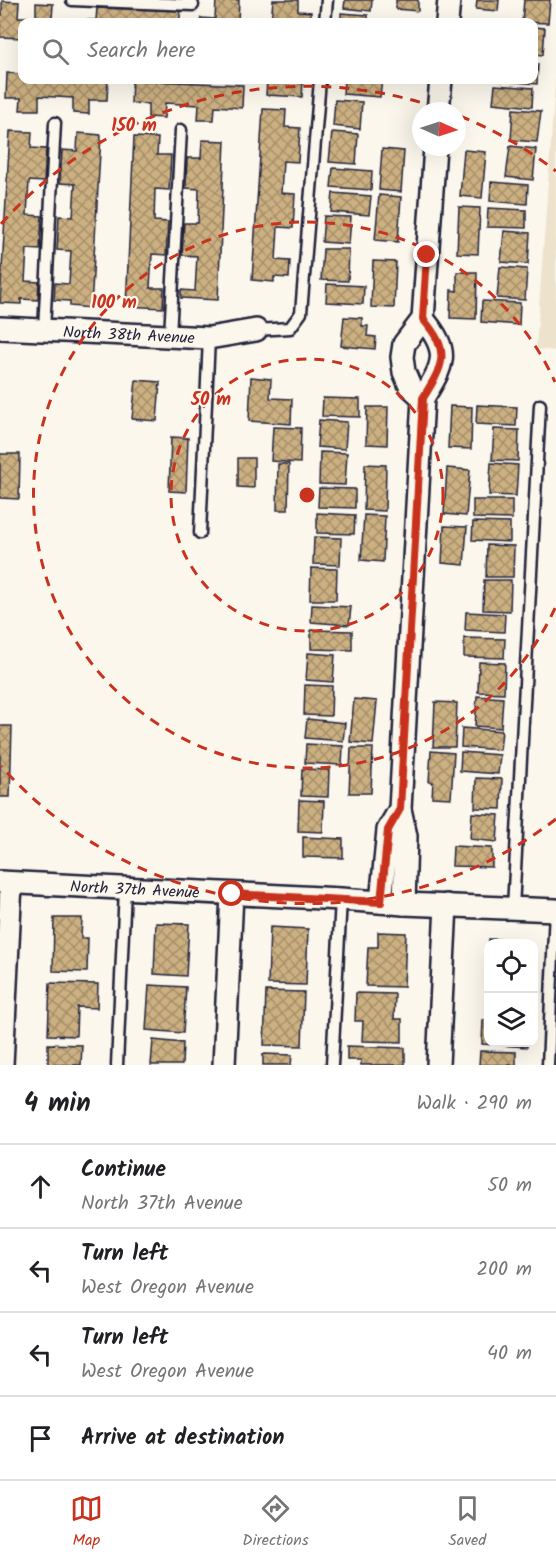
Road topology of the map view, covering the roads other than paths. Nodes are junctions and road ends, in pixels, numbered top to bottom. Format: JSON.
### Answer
{"nodes":[{"id":1,"x":72,"y":0,"type":"edge"},
{"id":2,"x":327,"y":0,"type":"edge"},
{"id":3,"x":449,"y":0,"type":"edge"},
{"id":4,"x":193,"y":5,"type":"dead end"},
{"id":5,"x":325,"y":18,"type":"edge"},
{"id":6,"x":447,"y":18,"type":"edge"},
{"id":7,"x":320,"y":84,"type":"edge"},
{"id":8,"x":441,"y":84,"type":"edge"},
{"id":9,"x":439,"y":102,"type":"edge"},
{"id":10,"x":55,"y":123,"type":"dead end"},
{"id":11,"x":181,"y":130,"type":"dead end"},
{"id":12,"x":434,"y":156,"type":"edge"},
{"id":13,"x":423,"y":319,"type":"junction"},
{"id":14,"x":0,"y":328,"type":"edge"},
{"id":15,"x":44,"y":330,"type":"junction"},
{"id":16,"x":256,"y":330,"type":"joint"},
{"id":17,"x":170,"y":336,"type":"junction"},
{"id":18,"x":209,"y":338,"type":"junction"},
{"id":19,"x":423,"y":398,"type":"junction"},
{"id":20,"x":540,"y":405,"type":"dead end"},
{"id":21,"x":200,"y":533,"type":"dead end"},
{"id":22,"x":400,"y":809,"type":"junction"},
{"id":23,"x":6,"y":882,"type":"edge"},
{"id":24,"x":125,"y":888,"type":"junction"},
{"id":25,"x":232,"y":894,"type":"junction"},
{"id":26,"x":341,"y":899,"type":"junction"},
{"id":27,"x":381,"y":902,"type":"junction"},
{"id":28,"x":404,"y":904,"type":"junction"},
{"id":29,"x":446,"y":904,"type":"junction"},
{"id":30,"x":513,"y":908,"type":"junction"},
{"id":31,"x":555,"y":910,"type":"edge"},
{"id":32,"x":2,"y":1065,"type":"edge"},
{"id":33,"x":117,"y":1065,"type":"edge"},
{"id":34,"x":224,"y":1065,"type":"edge"},
{"id":35,"x":332,"y":1065,"type":"edge"},
{"id":36,"x":438,"y":1065,"type":"edge"},
{"id":37,"x":548,"y":1065,"type":"edge"}],
"edges":[{"from":1,"to":4,"type":"lane"},
{"from":2,"to":5,"type":"lane"},
{"from":3,"to":6,"type":"street"},
{"from":7,"to":16,"type":"lane"},
{"from":8,"to":9,"type":"street"},
{"from":10,"to":15,"type":"lane"},
{"from":11,"to":17,"type":"lane"},
{"from":12,"to":13,"type":"street"},
{"from":13,"to":19,"type":"street"},
{"from":13,"to":19,"type":"street"},
{"from":14,"to":15,"type":"street","name":"North 38th Avenue"},
{"from":15,"to":17,"type":"street","name":"North 38th Avenue"},
{"from":16,"to":18,"type":"street","name":"North 38th Avenue"},
{"from":17,"to":18,"type":"street","name":"North 38th Avenue"},
{"from":18,"to":21,"type":"lane"},
{"from":19,"to":22,"type":"street"},
{"from":20,"to":30,"type":"lane"},
{"from":22,"to":27,"type":"street"},
{"from":22,"to":28,"type":"street"},
{"from":23,"to":24,"type":"street","name":"North 37th Avenue"},
{"from":23,"to":32,"type":"street"},
{"from":24,"to":25,"type":"street","name":"North 37th Avenue"},
{"from":24,"to":33,"type":"lane"},
{"from":25,"to":26,"type":"street","name":"North 37th Avenue"},
{"from":25,"to":34,"type":"street"},
{"from":26,"to":27,"type":"street","name":"North 37th Avenue"},
{"from":26,"to":35,"type":"lane"},
{"from":27,"to":28,"type":"street","name":"North 37th Avenue"},
{"from":28,"to":29,"type":"street","name":"North 37th Avenue"},
{"from":29,"to":30,"type":"street","name":"North 37th Avenue"},
{"from":29,"to":36,"type":"street"},
{"from":30,"to":31,"type":"street","name":"North 37th Avenue"},
{"from":31,"to":37,"type":"lane"}]}
